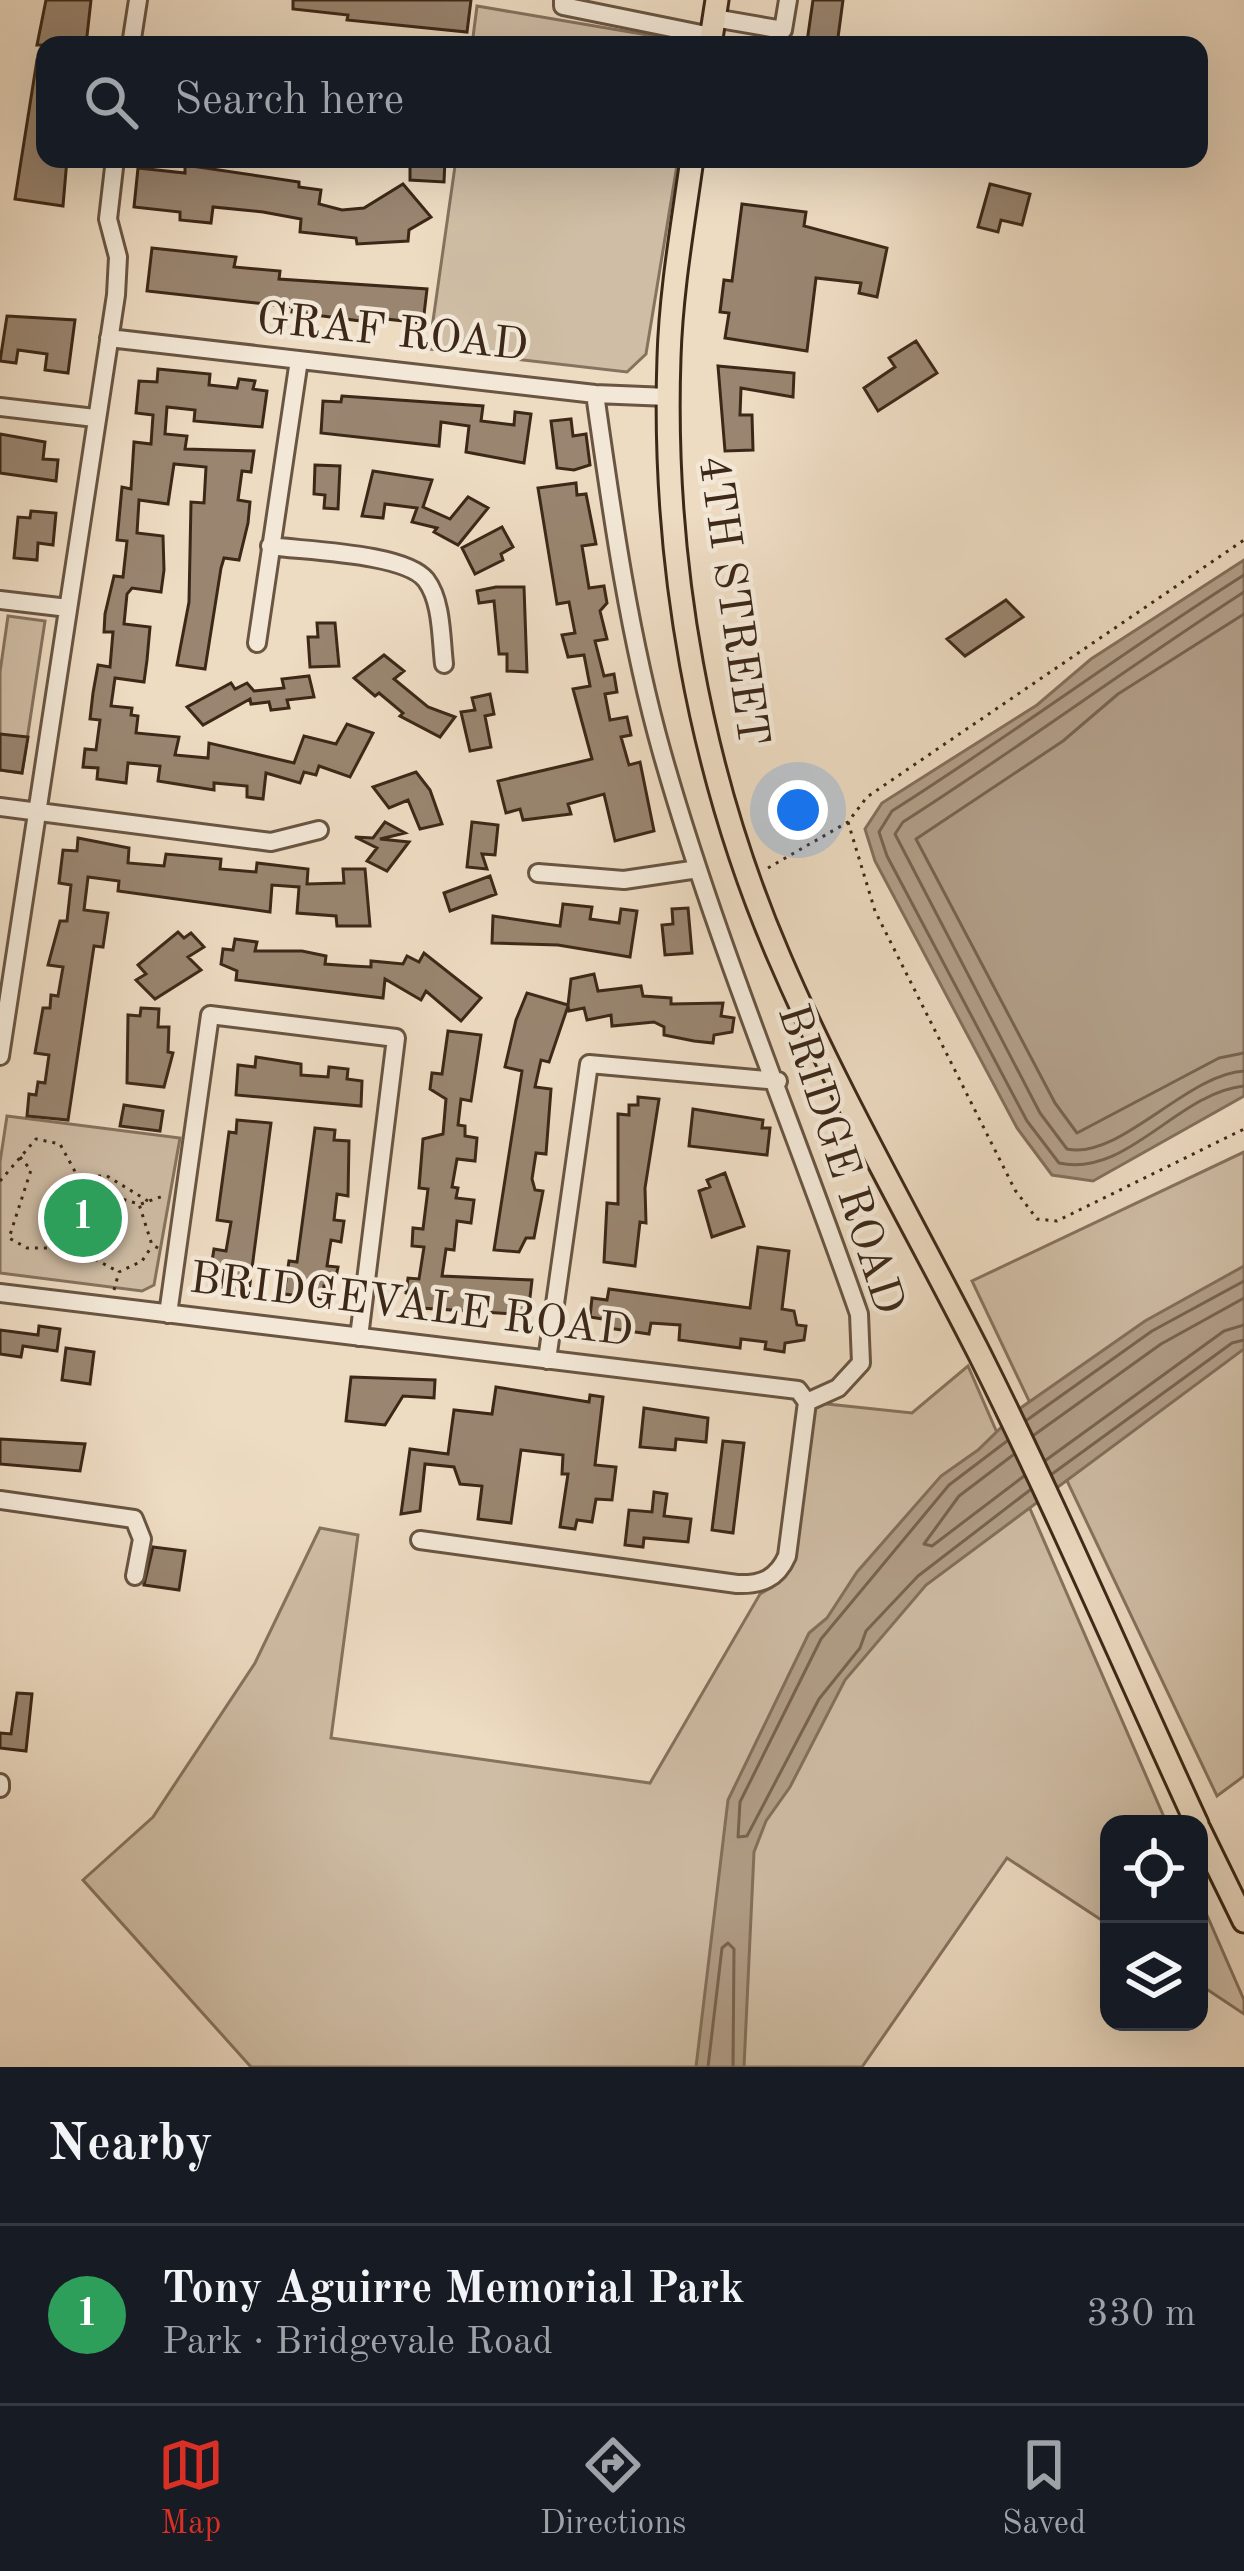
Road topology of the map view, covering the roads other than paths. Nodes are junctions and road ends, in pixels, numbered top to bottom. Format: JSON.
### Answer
{"nodes":[{"id":1,"x":138,"y":0,"type":"edge"},
{"id":2,"x":563,"y":0,"type":"edge"},
{"id":3,"x":788,"y":0,"type":"edge"},
{"id":4,"x":713,"y":25,"type":"edge"},
{"id":5,"x":132,"y":36,"type":"edge"},
{"id":6,"x":114,"y":168,"type":"edge"},
{"id":7,"x":691,"y":168,"type":"edge"},
{"id":8,"x":109,"y":338,"type":"junction"},
{"id":9,"x":299,"y":360,"type":"junction"},
{"id":10,"x":595,"y":394,"type":"junction"},
{"id":11,"x":668,"y":397,"type":"junction"},
{"id":12,"x":0,"y":407,"type":"edge"},
{"id":13,"x":95,"y":418,"type":"junction"},
{"id":14,"x":270,"y":547,"type":"junction"},
{"id":15,"x":0,"y":600,"type":"edge"},
{"id":16,"x":68,"y":608,"type":"junction"},
{"id":17,"x":257,"y":643,"type":"dead end"},
{"id":18,"x":445,"y":664,"type":"dead end"},
{"id":19,"x":0,"y":807,"type":"edge"},
{"id":20,"x":38,"y":812,"type":"junction"},
{"id":21,"x":320,"y":830,"type":"dead end"},
{"id":22,"x":698,"y":869,"type":"junction"},
{"id":23,"x":538,"y":873,"type":"dead end"},
{"id":24,"x":5,"y":990,"type":"edge"},
{"id":25,"x":0,"y":1056,"type":"edge"},
{"id":26,"x":778,"y":1081,"type":"junction"},
{"id":27,"x":0,"y":1293,"type":"edge"},
{"id":28,"x":168,"y":1314,"type":"junction"},
{"id":29,"x":359,"y":1337,"type":"junction"},
{"id":30,"x":547,"y":1360,"type":"junction"},
{"id":31,"x":807,"y":1402,"type":"junction"},
{"id":32,"x":0,"y":1500,"type":"edge"},
{"id":33,"x":420,"y":1540,"type":"dead end"},
{"id":34,"x":136,"y":1576,"type":"dead end"},
{"id":35,"x":1193,"y":1815,"type":"edge"},
{"id":36,"x":1208,"y":1846,"type":"edge"},
{"id":37,"x":1244,"y":1921,"type":"edge"}],
"edges":[{"from":1,"to":5,"type":"street"},
{"from":2,"to":4,"type":"street"},
{"from":3,"to":4,"type":"street"},
{"from":6,"to":8,"type":"street"},
{"from":7,"to":11,"type":"main road","name":"4TH STREET"},
{"from":8,"to":9,"type":"street","name":"GRAF ROAD"},
{"from":8,"to":13,"type":"street"},
{"from":9,"to":10,"type":"street","name":"GRAF ROAD"},
{"from":9,"to":14,"type":"street"},
{"from":10,"to":11,"type":"street","name":"GRAF ROAD"},
{"from":10,"to":22,"type":"street","name":"BRIDGE ROAD"},
{"from":11,"to":35,"type":"main road","name":"4TH STREET"},
{"from":12,"to":13,"type":"street"},
{"from":13,"to":16,"type":"street"},
{"from":14,"to":17,"type":"street"},
{"from":14,"to":18,"type":"street"},
{"from":15,"to":16,"type":"street"},
{"from":16,"to":20,"type":"street"},
{"from":19,"to":20,"type":"street"},
{"from":20,"to":21,"type":"street"},
{"from":20,"to":24,"type":"street"},
{"from":22,"to":23,"type":"street"},
{"from":22,"to":26,"type":"street","name":"BRIDGE ROAD"},
{"from":24,"to":25,"type":"street"},
{"from":26,"to":30,"type":"street"},
{"from":26,"to":31,"type":"street","name":"BRIDGE ROAD"},
{"from":27,"to":28,"type":"street","name":"BRIDGEVALE ROAD"},
{"from":28,"to":29,"type":"street","name":"BRIDGEVALE ROAD"},
{"from":28,"to":29,"type":"street"},
{"from":29,"to":30,"type":"street","name":"BRIDGEVALE ROAD"},
{"from":30,"to":31,"type":"street","name":"BRIDGEVALE ROAD"},
{"from":31,"to":33,"type":"street"},
{"from":32,"to":34,"type":"street"},
{"from":36,"to":37,"type":"main road","name":"4TH STREET"}]}
